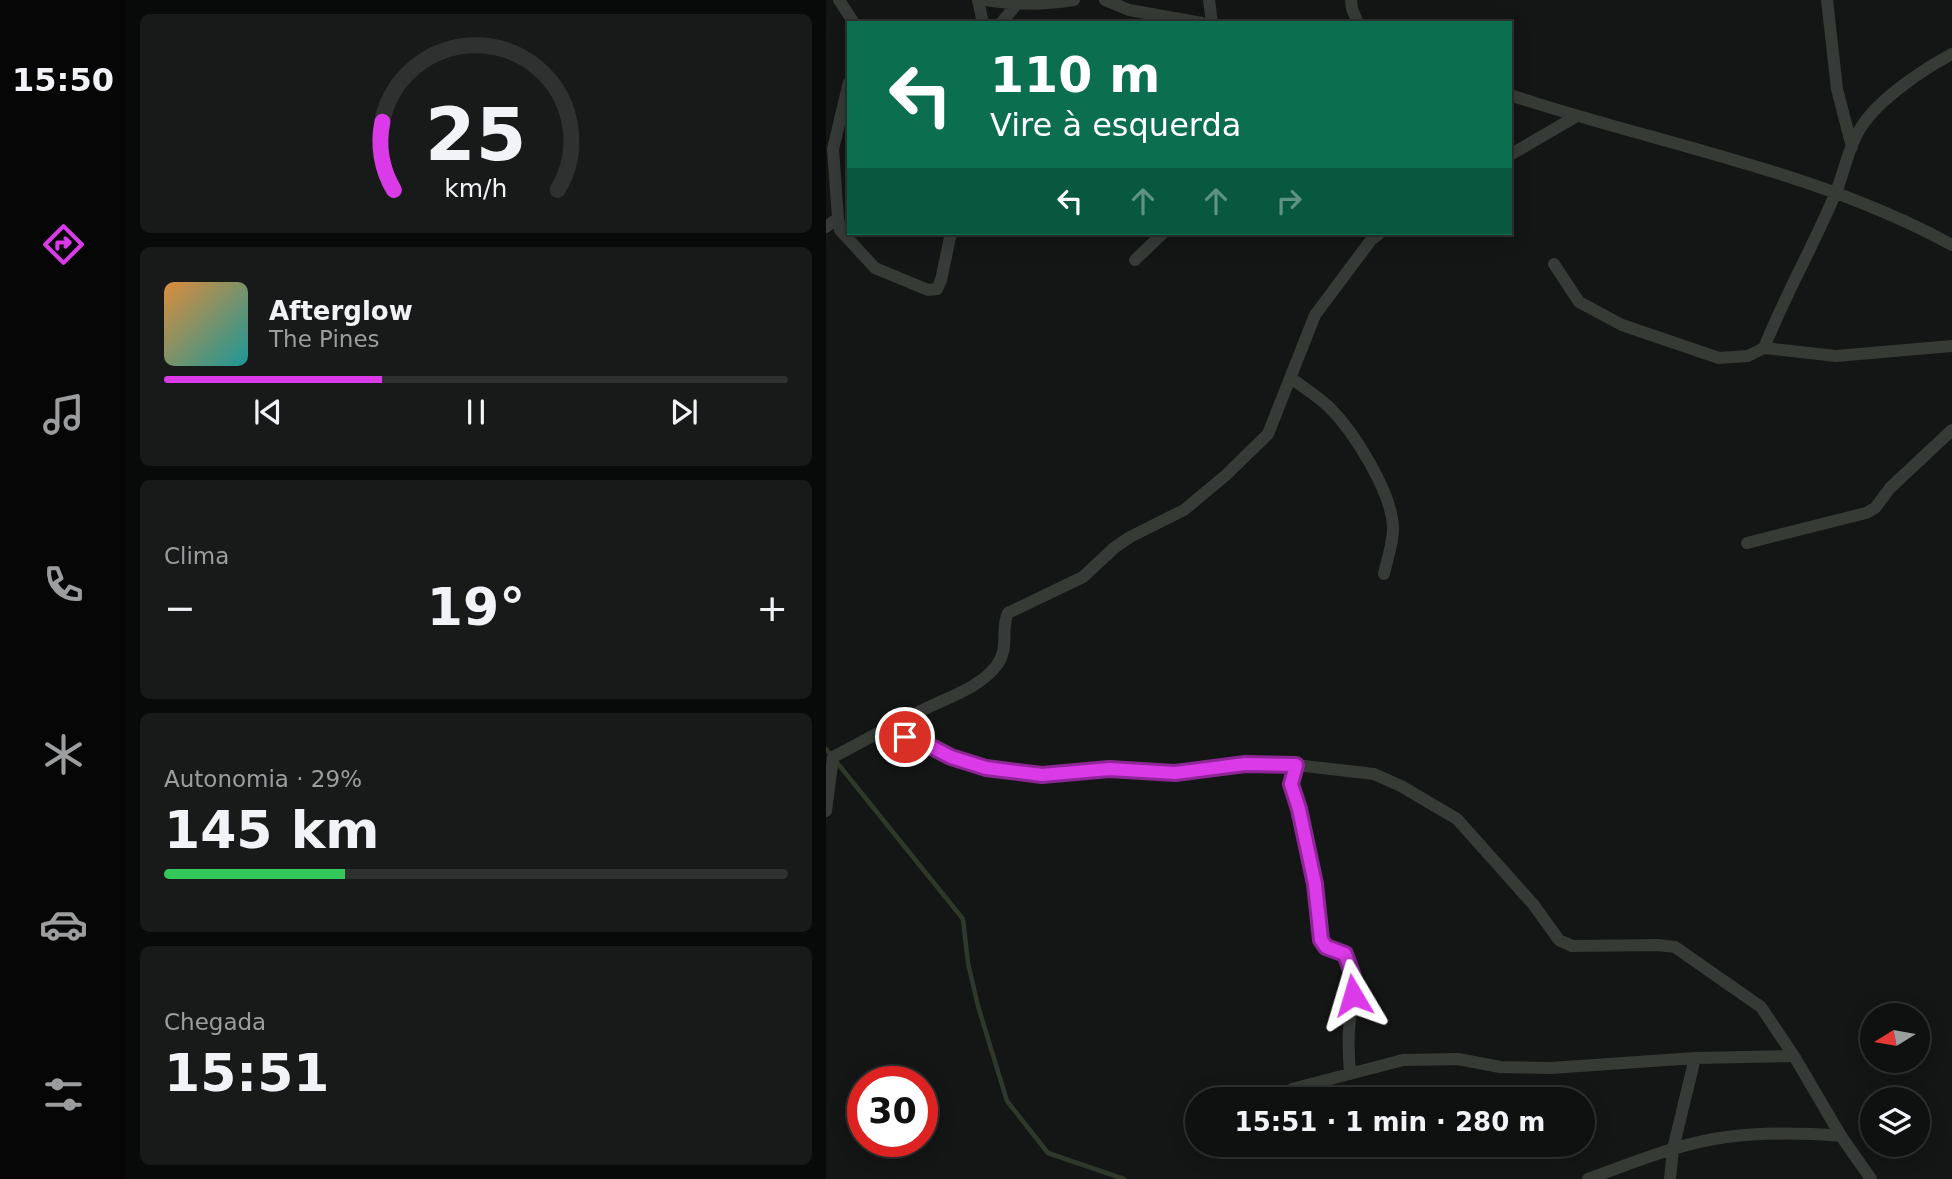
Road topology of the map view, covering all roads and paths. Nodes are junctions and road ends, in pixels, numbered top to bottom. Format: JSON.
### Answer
{"nodes":[{"id":1,"x":839,"y":0,"type":"edge"},
{"id":2,"x":978,"y":0,"type":"edge"},
{"id":3,"x":985,"y":0,"type":"edge"},
{"id":4,"x":1074,"y":0,"type":"edge"},
{"id":5,"x":1105,"y":0,"type":"edge"},
{"id":6,"x":1209,"y":0,"type":"edge"},
{"id":7,"x":1351,"y":0,"type":"edge"},
{"id":8,"x":1827,"y":0,"type":"edge"},
{"id":9,"x":1016,"y":5,"type":"junction"},
{"id":10,"x":853,"y":21,"type":"edge"},
{"id":11,"x":983,"y":21,"type":"edge"},
{"id":12,"x":1003,"y":21,"type":"edge"},
{"id":13,"x":1191,"y":21,"type":"edge"},
{"id":14,"x":1212,"y":21,"type":"edge"},
{"id":15,"x":1357,"y":21,"type":"edge"},
{"id":16,"x":1952,"y":54,"type":"edge"},
{"id":17,"x":847,"y":90,"type":"edge"},
{"id":18,"x":1512,"y":96,"type":"edge"},
{"id":19,"x":1575,"y":117,"type":"junction"},
{"id":20,"x":1852,"y":147,"type":"junction"},
{"id":21,"x":1512,"y":154,"type":"edge"},
{"id":22,"x":1836,"y":192,"type":"junction"},
{"id":23,"x":833,"y":226,"type":"edge"},
{"id":24,"x":951,"y":235,"type":"edge"},
{"id":25,"x":1161,"y":235,"type":"edge"},
{"id":26,"x":1377,"y":235,"type":"edge"},
{"id":27,"x":1952,"y":245,"type":"edge"},
{"id":28,"x":1135,"y":260,"type":"dead end"},
{"id":29,"x":1554,"y":264,"type":"dead end"},
{"id":30,"x":1952,"y":345,"type":"edge"},
{"id":31,"x":1764,"y":348,"type":"junction"},
{"id":32,"x":1291,"y":378,"type":"junction"},
{"id":33,"x":1952,"y":430,"type":"edge"},
{"id":34,"x":1747,"y":543,"type":"dead end"},
{"id":35,"x":1384,"y":574,"type":"dead end"},
{"id":36,"x":920,"y":711,"type":"junction"},
{"id":37,"x":886,"y":730,"type":"junction"},
{"id":38,"x":924,"y":743,"type":"junction"},
{"id":39,"x":1296,"y":765,"type":"junction"},
{"id":40,"x":826,"y":811,"type":"edge"},
{"id":41,"x":1794,"y":1056,"type":"junction"},
{"id":42,"x":1695,"y":1058,"type":"junction"},
{"id":43,"x":1350,"y":1074,"type":"junction"},
{"id":44,"x":1297,"y":1087,"type":"edge"},
{"id":45,"x":1841,"y":1136,"type":"junction"},
{"id":46,"x":1673,"y":1149,"type":"junction"},
{"id":47,"x":1588,"y":1179,"type":"edge"},
{"id":48,"x":1670,"y":1179,"type":"edge"},
{"id":49,"x":1871,"y":1179,"type":"edge"}],
"edges":[{"from":1,"to":10,"type":"street"},
{"from":2,"to":11,"type":"street"},
{"from":3,"to":9,"type":"street"},
{"from":4,"to":9,"type":"street"},
{"from":5,"to":13,"type":"street"},
{"from":6,"to":14,"type":"street"},
{"from":7,"to":15,"type":"street"},
{"from":8,"to":20,"type":"street"},
{"from":9,"to":12,"type":"street"},
{"from":16,"to":20,"type":"street"},
{"from":17,"to":23,"type":"street"},
{"from":18,"to":19,"type":"street"},
{"from":19,"to":21,"type":"street"},
{"from":19,"to":22,"type":"street"},
{"from":20,"to":22,"type":"street"},
{"from":22,"to":27,"type":"street"},
{"from":22,"to":31,"type":"street"},
{"from":23,"to":24,"type":"street"},
{"from":25,"to":28,"type":"street"},
{"from":26,"to":32,"type":"street"},
{"from":29,"to":31,"type":"street"},
{"from":30,"to":31,"type":"street"},
{"from":32,"to":35,"type":"street"},
{"from":32,"to":36,"type":"street"},
{"from":33,"to":34,"type":"street"},
{"from":36,"to":37,"type":"street"},
{"from":36,"to":38,"type":"street"},
{"from":37,"to":38,"type":"street"},
{"from":37,"to":40,"type":"street"},
{"from":38,"to":39,"type":"street"},
{"from":39,"to":41,"type":"street"},
{"from":39,"to":43,"type":"street"},
{"from":41,"to":42,"type":"street"},
{"from":41,"to":45,"type":"street"},
{"from":42,"to":43,"type":"street"},
{"from":42,"to":46,"type":"street"},
{"from":43,"to":44,"type":"street"},
{"from":45,"to":46,"type":"street"},
{"from":45,"to":49,"type":"street"},
{"from":46,"to":47,"type":"street"},
{"from":46,"to":48,"type":"street"}]}
